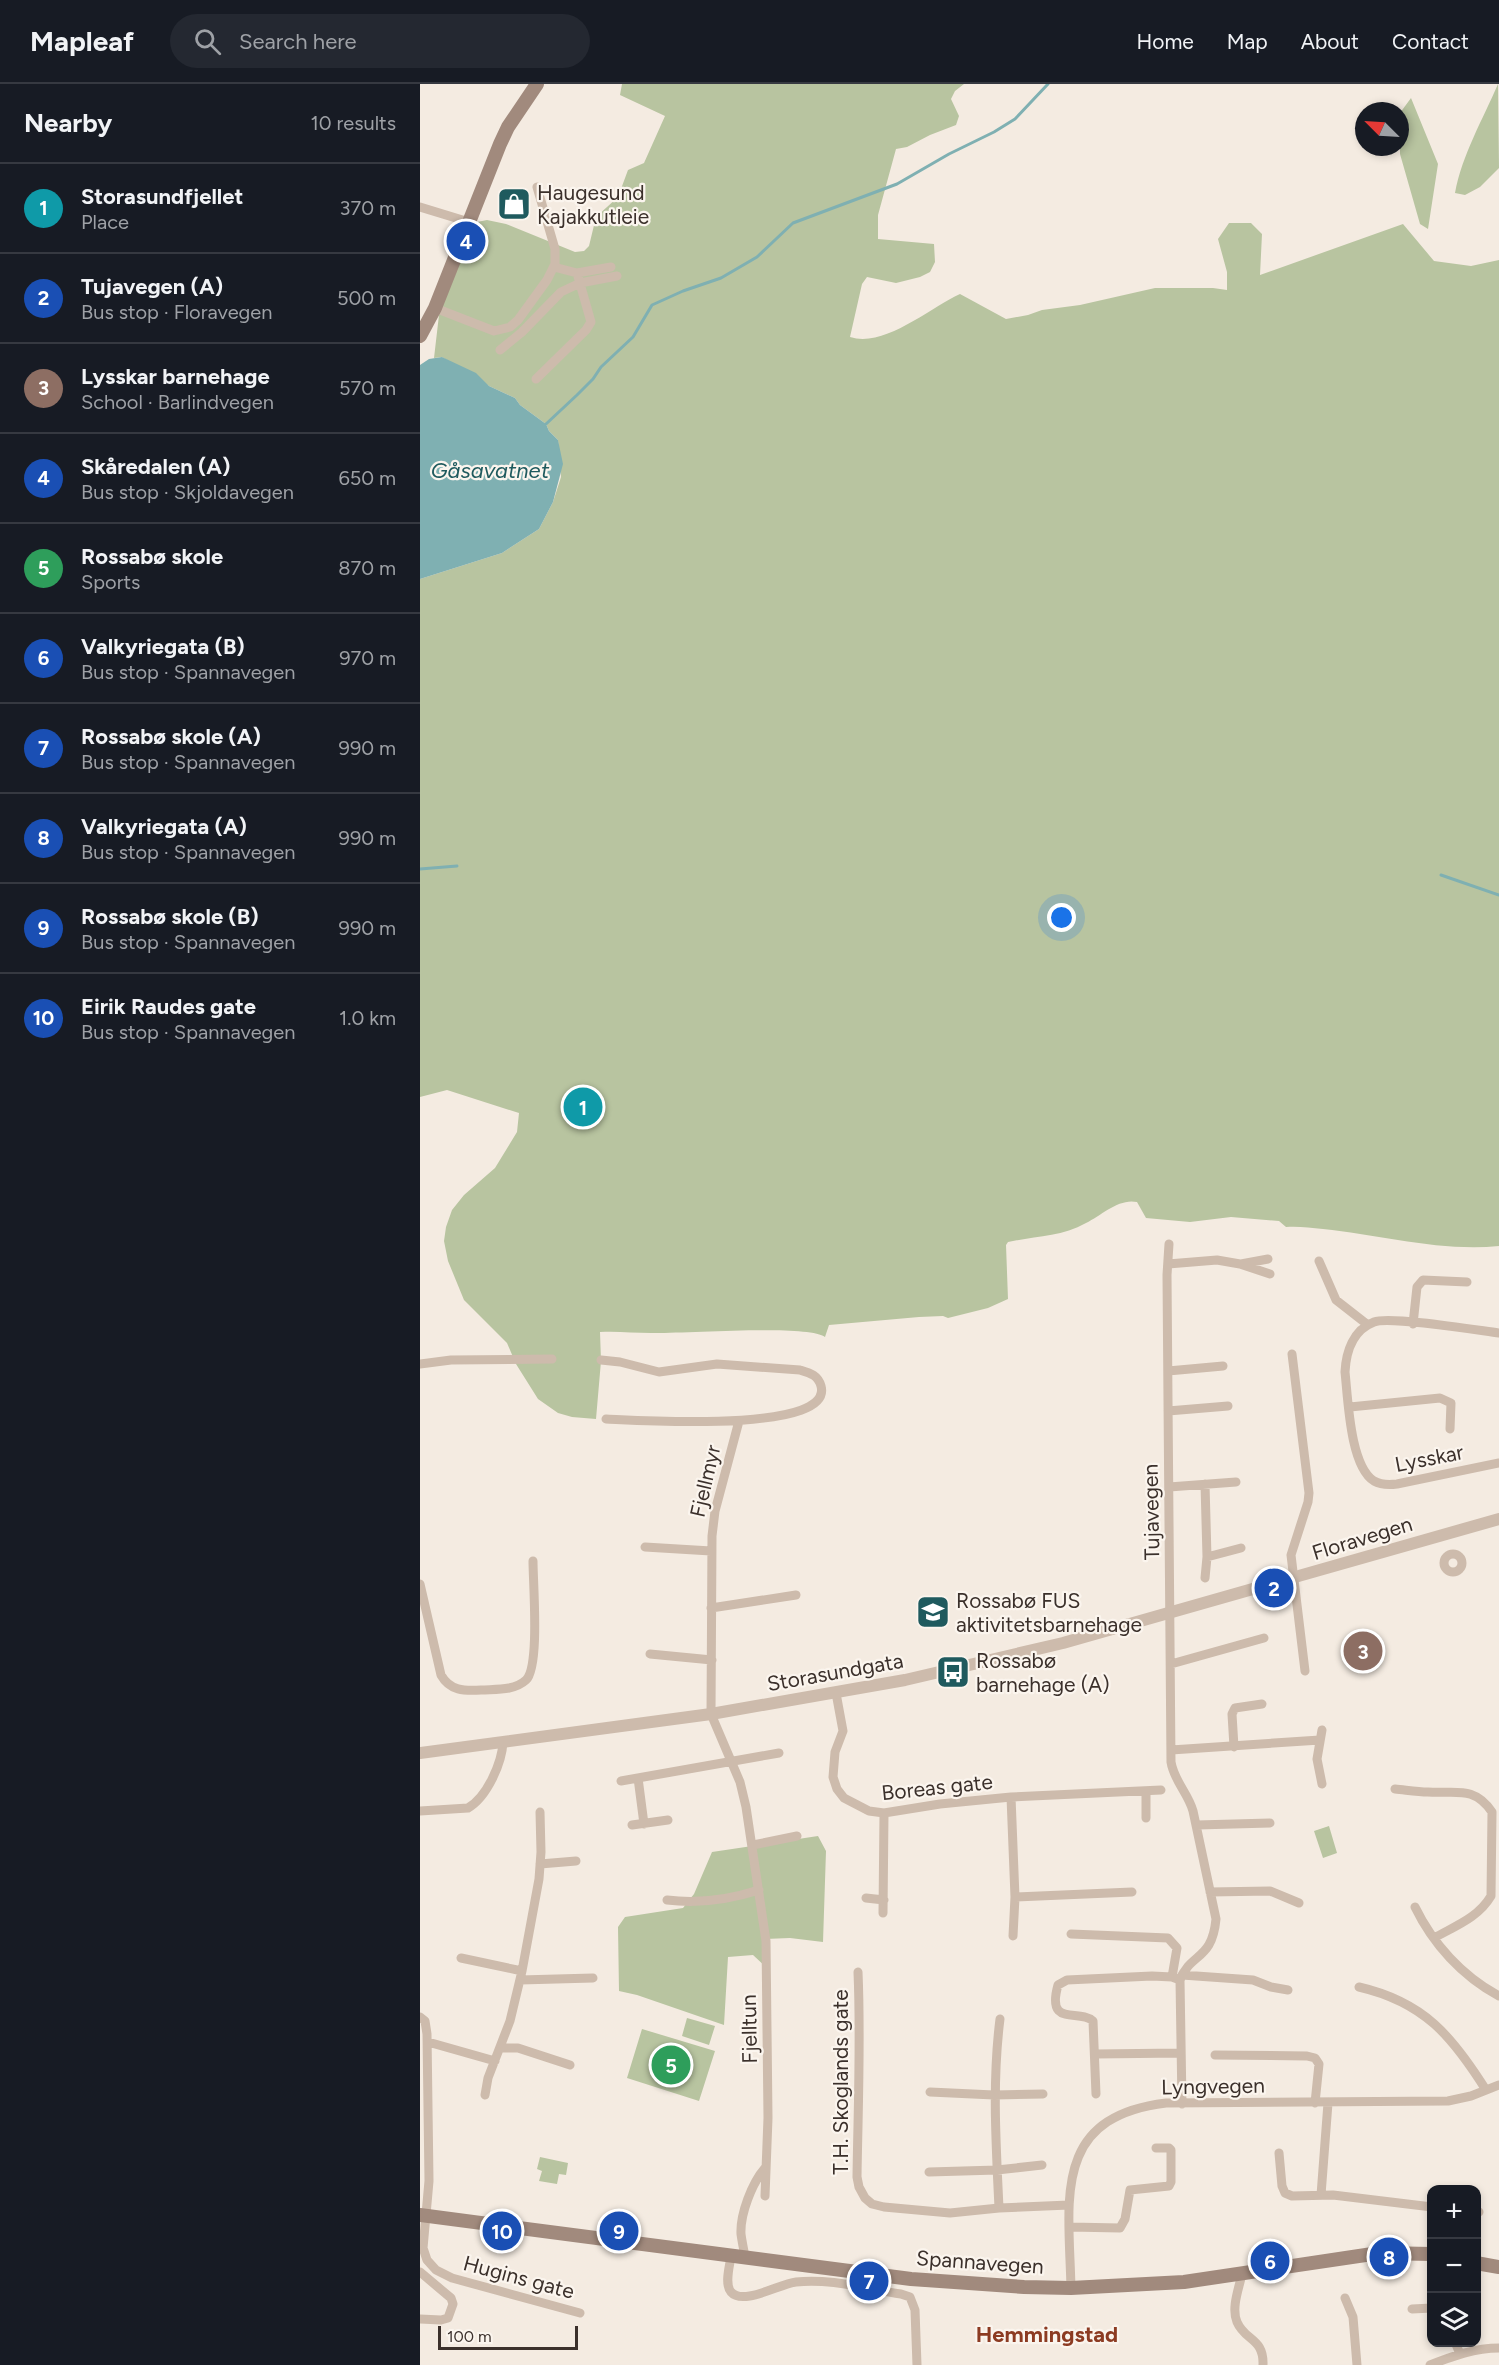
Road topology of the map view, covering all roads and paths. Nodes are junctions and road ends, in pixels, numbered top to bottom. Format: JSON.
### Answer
{"nodes":[{"id":1,"x":537,"y":84,"type":"edge"},
{"id":2,"x":537,"y":187,"type":"dead end"},
{"id":3,"x":420,"y":207,"type":"edge"},
{"id":4,"x":469,"y":222,"type":"junction"},
{"id":5,"x":554,"y":267,"type":"junction"},
{"id":6,"x":611,"y":267,"type":"dead end"},
{"id":7,"x":577,"y":273,"type":"junction"},
{"id":8,"x":617,"y":276,"type":"dead end"},
{"id":9,"x":580,"y":283,"type":"junction"},
{"id":10,"x":435,"y":308,"type":"junction"},
{"id":11,"x":420,"y":336,"type":"edge"},
{"id":12,"x":500,"y":350,"type":"dead end"},
{"id":13,"x":536,"y":379,"type":"dead end"},
{"id":14,"x":1169,"y":1244,"type":"dead end"},
{"id":15,"x":1268,"y":1258,"type":"dead end"},
{"id":16,"x":1319,"y":1261,"type":"dead end"},
{"id":17,"x":1168,"y":1264,"type":"junction"},
{"id":18,"x":1240,"y":1264,"type":"junction"},
{"id":19,"x":1270,"y":1274,"type":"dead end"},
{"id":20,"x":1467,"y":1282,"type":"dead end"},
{"id":21,"x":1413,"y":1324,"type":"junction"},
{"id":22,"x":1368,"y":1325,"type":"junction"},
{"id":23,"x":1499,"y":1333,"type":"edge"},
{"id":24,"x":1292,"y":1354,"type":"dead end"},
{"id":25,"x":552,"y":1359,"type":"dead end"},
{"id":26,"x":601,"y":1360,"type":"dead end"},
{"id":27,"x":420,"y":1364,"type":"edge"},
{"id":28,"x":1223,"y":1366,"type":"dead end"},
{"id":29,"x":1168,"y":1371,"type":"junction"},
{"id":30,"x":1228,"y":1406,"type":"dead end"},
{"id":31,"x":1350,"y":1407,"type":"junction"},
{"id":32,"x":1168,"y":1411,"type":"junction"},
{"id":33,"x":606,"y":1419,"type":"dead end"},
{"id":34,"x":739,"y":1421,"type":"junction"},
{"id":35,"x":1450,"y":1429,"type":"dead end"},
{"id":36,"x":1499,"y":1463,"type":"edge"},
{"id":37,"x":1236,"y":1482,"type":"dead end"},
{"id":38,"x":1205,"y":1484,"type":"junction"},
{"id":39,"x":1169,"y":1487,"type":"junction"},
{"id":40,"x":1499,"y":1519,"type":"edge"},
{"id":41,"x":645,"y":1546,"type":"dead end"},
{"id":42,"x":1241,"y":1548,"type":"dead end"},
{"id":43,"x":711,"y":1551,"type":"junction"},
{"id":44,"x":1207,"y":1557,"type":"junction"},
{"id":45,"x":534,"y":1561,"type":"dead end"},
{"id":46,"x":1205,"y":1578,"type":"dead end"},
{"id":47,"x":1292,"y":1579,"type":"junction"},
{"id":48,"x":420,"y":1584,"type":"edge"},
{"id":49,"x":796,"y":1595,"type":"dead end"},
{"id":50,"x":711,"y":1608,"type":"junction"},
{"id":51,"x":1169,"y":1613,"type":"junction"},
{"id":52,"x":1264,"y":1638,"type":"dead end"},
{"id":53,"x":650,"y":1654,"type":"dead end"},
{"id":54,"x":712,"y":1660,"type":"junction"},
{"id":55,"x":1171,"y":1664,"type":"junction"},
{"id":56,"x":1305,"y":1671,"type":"dead end"},
{"id":57,"x":836,"y":1694,"type":"junction"},
{"id":58,"x":1262,"y":1704,"type":"dead end"},
{"id":59,"x":711,"y":1714,"type":"junction"},
{"id":60,"x":1322,"y":1730,"type":"dead end"},
{"id":61,"x":1316,"y":1741,"type":"junction"},
{"id":62,"x":503,"y":1742,"type":"junction"},
{"id":63,"x":1234,"y":1747,"type":"junction"},
{"id":64,"x":1171,"y":1750,"type":"junction"},
{"id":65,"x":420,"y":1753,"type":"edge"},
{"id":66,"x":779,"y":1753,"type":"dead end"},
{"id":67,"x":732,"y":1763,"type":"junction"},
{"id":68,"x":638,"y":1778,"type":"junction"},
{"id":69,"x":621,"y":1781,"type":"dead end"},
{"id":70,"x":1322,"y":1784,"type":"dead end"},
{"id":71,"x":1395,"y":1788,"type":"dead end"},
{"id":72,"x":1161,"y":1790,"type":"dead end"},
{"id":73,"x":1146,"y":1791,"type":"junction"},
{"id":74,"x":1011,"y":1797,"type":"junction"},
{"id":75,"x":420,"y":1811,"type":"edge"},
{"id":76,"x":540,"y":1812,"type":"dead end"},
{"id":77,"x":884,"y":1813,"type":"junction"},
{"id":78,"x":1146,"y":1818,"type":"dead end"},
{"id":79,"x":668,"y":1820,"type":"dead end"},
{"id":80,"x":1270,"y":1823,"type":"dead end"},
{"id":81,"x":644,"y":1824,"type":"junction"},
{"id":82,"x":1197,"y":1825,"type":"junction"},
{"id":83,"x":633,"y":1826,"type":"dead end"},
{"id":84,"x":797,"y":1836,"type":"dead end"},
{"id":85,"x":753,"y":1845,"type":"junction"},
{"id":86,"x":576,"y":1861,"type":"dead end"},
{"id":87,"x":540,"y":1864,"type":"junction"},
{"id":88,"x":759,"y":1890,"type":"junction"},
{"id":89,"x":1132,"y":1892,"type":"dead end"},
{"id":90,"x":1210,"y":1892,"type":"junction"},
{"id":91,"x":1015,"y":1897,"type":"junction"},
{"id":92,"x":866,"y":1898,"type":"dead end"},
{"id":93,"x":667,"y":1900,"type":"dead end"},
{"id":94,"x":884,"y":1900,"type":"junction"},
{"id":95,"x":1299,"y":1903,"type":"dead end"},
{"id":96,"x":1415,"y":1907,"type":"dead end"},
{"id":97,"x":883,"y":1913,"type":"dead end"},
{"id":98,"x":1071,"y":1934,"type":"dead end"},
{"id":99,"x":1013,"y":1935,"type":"dead end"},
{"id":100,"x":1434,"y":1938,"type":"junction"},
{"id":101,"x":461,"y":1958,"type":"dead end"},
{"id":102,"x":858,"y":1972,"type":"dead end"},
{"id":103,"x":521,"y":1976,"type":"junction"},
{"id":104,"x":1178,"y":1977,"type":"junction"},
{"id":105,"x":593,"y":1978,"type":"dead end"},
{"id":106,"x":1359,"y":1987,"type":"dead end"},
{"id":107,"x":1288,"y":1990,"type":"dead end"},
{"id":108,"x":1499,"y":1996,"type":"edge"},
{"id":109,"x":420,"y":2017,"type":"edge"},
{"id":110,"x":1000,"y":2019,"type":"dead end"},
{"id":111,"x":428,"y":2042,"type":"junction"},
{"id":112,"x":500,"y":2048,"type":"junction"},
{"id":113,"x":1180,"y":2053,"type":"junction"},
{"id":114,"x":1096,"y":2054,"type":"junction"},
{"id":115,"x":1215,"y":2055,"type":"dead end"},
{"id":116,"x":495,"y":2061,"type":"junction"},
{"id":117,"x":570,"y":2065,"type":"dead end"},
{"id":118,"x":1499,"y":2085,"type":"edge"},
{"id":119,"x":1486,"y":2090,"type":"junction"},
{"id":120,"x":424,"y":2092,"type":"edge"},
{"id":121,"x":930,"y":2092,"type":"dead end"},
{"id":122,"x":1043,"y":2094,"type":"dead end"},
{"id":123,"x":1095,"y":2094,"type":"dead end"},
{"id":124,"x":485,"y":2095,"type":"dead end"},
{"id":125,"x":994,"y":2095,"type":"junction"},
{"id":126,"x":1315,"y":2103,"type":"junction"},
{"id":127,"x":1328,"y":2103,"type":"junction"},
{"id":128,"x":1182,"y":2104,"type":"junction"},
{"id":129,"x":1156,"y":2148,"type":"dead end"},
{"id":130,"x":1279,"y":2152,"type":"dead end"},
{"id":131,"x":1042,"y":2165,"type":"dead end"},
{"id":132,"x":765,"y":2168,"type":"junction"},
{"id":133,"x":997,"y":2170,"type":"junction"},
{"id":134,"x":929,"y":2172,"type":"dead end"},
{"id":135,"x":425,"y":2182,"type":"edge"},
{"id":136,"x":1321,"y":2195,"type":"junction"},
{"id":137,"x":765,"y":2196,"type":"dead end"},
{"id":138,"x":1069,"y":2205,"type":"junction"},
{"id":139,"x":1427,"y":2206,"type":"edge"},
{"id":140,"x":999,"y":2208,"type":"junction"},
{"id":141,"x":424,"y":2216,"type":"edge"},
{"id":142,"x":1070,"y":2227,"type":"junction"},
{"id":143,"x":422,"y":2248,"type":"edge"},
{"id":144,"x":1427,"y":2254,"type":"edge"},
{"id":145,"x":738,"y":2257,"type":"junction"},
{"id":146,"x":1481,"y":2258,"type":"edge"},
{"id":147,"x":1499,"y":2260,"type":"edge"},
{"id":148,"x":1481,"y":2264,"type":"edge"},
{"id":149,"x":1499,"y":2267,"type":"edge"},
{"id":150,"x":420,"y":2272,"type":"edge"},
{"id":151,"x":1242,"y":2274,"type":"junction"},
{"id":152,"x":1071,"y":2288,"type":"junction"},
{"id":153,"x":1345,"y":2298,"type":"dead end"},
{"id":154,"x":1412,"y":2308,"type":"dead end"},
{"id":155,"x":1427,"y":2308,"type":"edge"},
{"id":156,"x":580,"y":2313,"type":"dead end"},
{"id":157,"x":420,"y":2319,"type":"edge"},
{"id":158,"x":1457,"y":2347,"type":"edge"},
{"id":159,"x":1499,"y":2348,"type":"edge"},
{"id":160,"x":1460,"y":2354,"type":"junction"},
{"id":161,"x":917,"y":2365,"type":"edge"},
{"id":162,"x":1263,"y":2365,"type":"edge"},
{"id":163,"x":1357,"y":2365,"type":"edge"},
{"id":164,"x":1431,"y":2365,"type":"edge"}],
"edges":[{"from":1,"to":4,"type":"main road"},
{"from":2,"to":5,"type":"street"},
{"from":3,"to":4,"type":"street"},
{"from":4,"to":10,"type":"main road"},
{"from":5,"to":7,"type":"street"},
{"from":5,"to":10,"type":"street"},
{"from":6,"to":7,"type":"street"},
{"from":7,"to":9,"type":"street"},
{"from":8,"to":9,"type":"street"},
{"from":9,"to":12,"type":"street"},
{"from":9,"to":13,"type":"street"},
{"from":10,"to":11,"type":"main road"},
{"from":14,"to":17,"type":"street","name":"Tujavegen"},
{"from":15,"to":18,"type":"street"},
{"from":16,"to":22,"type":"street"},
{"from":17,"to":18,"type":"street"},
{"from":17,"to":29,"type":"street","name":"Tujavegen"},
{"from":18,"to":19,"type":"street"},
{"from":20,"to":21,"type":"street"},
{"from":21,"to":22,"type":"street"},
{"from":21,"to":23,"type":"street"},
{"from":22,"to":31,"type":"street","name":"Lysskar"},
{"from":24,"to":47,"type":"street"},
{"from":25,"to":27,"type":"street"},
{"from":26,"to":34,"type":"street"},
{"from":28,"to":29,"type":"street"},
{"from":29,"to":32,"type":"street","name":"Tujavegen"},
{"from":30,"to":32,"type":"street"},
{"from":31,"to":35,"type":"street","name":"Lysskar"},
{"from":31,"to":36,"type":"street","name":"Lysskar"},
{"from":32,"to":39,"type":"street","name":"Tujavegen"},
{"from":33,"to":34,"type":"street"},
{"from":34,"to":43,"type":"street","name":"Fjellmyr"},
{"from":37,"to":38,"type":"street"},
{"from":38,"to":39,"type":"street"},
{"from":38,"to":44,"type":"street"},
{"from":39,"to":51,"type":"street","name":"Tujavegen"},
{"from":40,"to":47,"type":"street","name":"Floravegen"},
{"from":41,"to":43,"type":"street","name":"Fjellmyr"},
{"from":42,"to":44,"type":"street"},
{"from":43,"to":50,"type":"street","name":"Fjellmyr"},
{"from":44,"to":46,"type":"street"},
{"from":45,"to":48,"type":"street"},
{"from":47,"to":51,"type":"street","name":"Floravegen"},
{"from":47,"to":56,"type":"street"},
{"from":49,"to":50,"type":"street"},
{"from":50,"to":54,"type":"street","name":"Fjellmyr"},
{"from":51,"to":55,"type":"street","name":"Tujavegen"},
{"from":51,"to":57,"type":"street","name":"Storasundgata"},
{"from":52,"to":55,"type":"street"},
{"from":53,"to":54,"type":"street"},
{"from":54,"to":59,"type":"street","name":"Fjellmyr"},
{"from":55,"to":64,"type":"street","name":"Tujavegen"},
{"from":57,"to":59,"type":"street","name":"Storasundgata"},
{"from":57,"to":77,"type":"street","name":"Boreas gate"},
{"from":58,"to":63,"type":"street"},
{"from":59,"to":62,"type":"street","name":"Storasundgata"},
{"from":59,"to":67,"type":"street","name":"Fjelltun"},
{"from":60,"to":61,"type":"street"},
{"from":61,"to":63,"type":"street"},
{"from":61,"to":70,"type":"street"},
{"from":62,"to":65,"type":"street","name":"Storasundgata"},
{"from":62,"to":75,"type":"street"},
{"from":63,"to":64,"type":"street"},
{"from":64,"to":82,"type":"street","name":"Tujavegen"},
{"from":66,"to":67,"type":"street"},
{"from":67,"to":68,"type":"street"},
{"from":67,"to":85,"type":"street","name":"Fjelltun"},
{"from":68,"to":69,"type":"street"},
{"from":68,"to":81,"type":"street"},
{"from":71,"to":100,"type":"street"},
{"from":72,"to":73,"type":"street","name":"Boreas gate"},
{"from":73,"to":74,"type":"street","name":"Boreas gate"},
{"from":73,"to":78,"type":"street"},
{"from":74,"to":77,"type":"street","name":"Boreas gate"},
{"from":74,"to":91,"type":"street"},
{"from":76,"to":87,"type":"street"},
{"from":77,"to":94,"type":"street"},
{"from":79,"to":81,"type":"street"},
{"from":80,"to":82,"type":"street"},
{"from":81,"to":83,"type":"street"},
{"from":82,"to":90,"type":"street","name":"Tujavegen"},
{"from":84,"to":85,"type":"street"},
{"from":85,"to":88,"type":"street","name":"Fjelltun"},
{"from":86,"to":87,"type":"street"},
{"from":87,"to":103,"type":"street"},
{"from":88,"to":93,"type":"street"},
{"from":88,"to":132,"type":"street","name":"Fjelltun"},
{"from":89,"to":91,"type":"street"},
{"from":90,"to":95,"type":"street"},
{"from":90,"to":104,"type":"street","name":"Tujavegen"},
{"from":91,"to":99,"type":"street"},
{"from":92,"to":94,"type":"street"},
{"from":94,"to":97,"type":"street"},
{"from":96,"to":100,"type":"street"},
{"from":98,"to":104,"type":"street"},
{"from":100,"to":108,"type":"street"},
{"from":101,"to":103,"type":"street"},
{"from":102,"to":140,"type":"street","name":"T.H. Skoglands gate"},
{"from":103,"to":105,"type":"street"},
{"from":103,"to":112,"type":"street"},
{"from":104,"to":107,"type":"street"},
{"from":104,"to":113,"type":"street"},
{"from":104,"to":114,"type":"street"},
{"from":106,"to":119,"type":"street"},
{"from":109,"to":111,"type":"street","name":"Hugins gate"},
{"from":110,"to":125,"type":"street"},
{"from":111,"to":116,"type":"street"},
{"from":111,"to":120,"type":"street","name":"Hugins gate"},
{"from":112,"to":116,"type":"street"},
{"from":112,"to":117,"type":"street"},
{"from":113,"to":114,"type":"street"},
{"from":113,"to":128,"type":"street"},
{"from":114,"to":123,"type":"street"},
{"from":115,"to":126,"type":"street"},
{"from":116,"to":124,"type":"street"},
{"from":118,"to":119,"type":"street","name":"Lyngvegen"},
{"from":119,"to":127,"type":"street","name":"Lyngvegen"},
{"from":120,"to":135,"type":"street","name":"Hugins gate"},
{"from":121,"to":125,"type":"street"},
{"from":122,"to":125,"type":"street"},
{"from":125,"to":133,"type":"street"},
{"from":126,"to":127,"type":"street","name":"Lyngvegen"},
{"from":126,"to":128,"type":"street","name":"Lyngvegen"},
{"from":127,"to":136,"type":"street"},
{"from":128,"to":138,"type":"street","name":"Lyngvegen"},
{"from":129,"to":142,"type":"street"},
{"from":130,"to":136,"type":"street"},
{"from":131,"to":133,"type":"street"},
{"from":132,"to":137,"type":"street","name":"Fjelltun"},
{"from":132,"to":145,"type":"street","name":"Fjelltun"},
{"from":133,"to":134,"type":"street"},
{"from":133,"to":140,"type":"street"},
{"from":135,"to":141,"type":"street","name":"Hugins gate"},
{"from":136,"to":139,"type":"street"},
{"from":138,"to":140,"type":"street","name":"T.H. Skoglands gate"},
{"from":138,"to":142,"type":"street","name":"Lyngvegen"},
{"from":141,"to":143,"type":"street","name":"Hugins gate"},
{"from":141,"to":145,"type":"main road","name":"Spannavegen"},
{"from":142,"to":152,"type":"street","name":"Lyngvegen"},
{"from":143,"to":156,"type":"street","name":"Hugins gate"},
{"from":144,"to":151,"type":"main road","name":"Spannavegen"},
{"from":145,"to":152,"type":"main road","name":"Spannavegen"},
{"from":145,"to":161,"type":"street","name":"Fjelltun"},
{"from":146,"to":147,"type":"main road"},
{"from":148,"to":149,"type":"main road"},
{"from":150,"to":157,"type":"street","name":"Hugins gate"},
{"from":151,"to":152,"type":"main road","name":"Spannavegen"},
{"from":151,"to":162,"type":"street"},
{"from":153,"to":163,"type":"street"},
{"from":154,"to":155,"type":"street"},
{"from":158,"to":160,"type":"street"},
{"from":159,"to":160,"type":"street"},
{"from":160,"to":164,"type":"street"}]}
